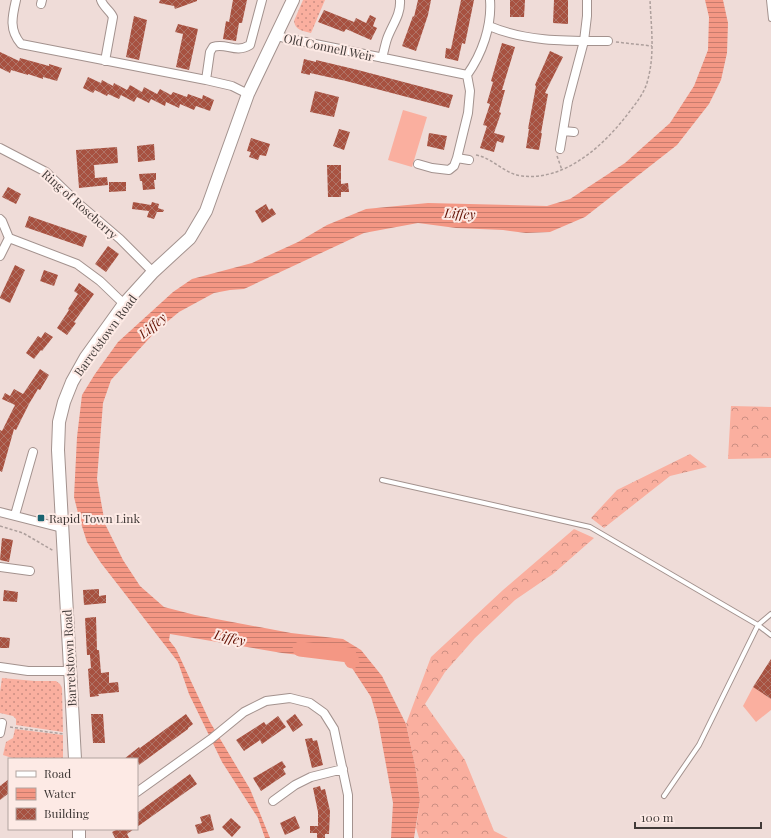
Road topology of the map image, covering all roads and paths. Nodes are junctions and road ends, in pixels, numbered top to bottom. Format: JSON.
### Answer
{"nodes":[{"id":1,"x":16,"y":0,"type":"edge"},
{"id":2,"x":101,"y":0,"type":"edge"},
{"id":3,"x":262,"y":0,"type":"edge"},
{"id":4,"x":293,"y":0,"type":"edge"},
{"id":5,"x":400,"y":0,"type":"edge"},
{"id":6,"x":490,"y":0,"type":"edge"},
{"id":7,"x":587,"y":0,"type":"edge"},
{"id":8,"x":650,"y":0,"type":"edge"},
{"id":9,"x":769,"y":0,"type":"edge"},
{"id":10,"x":771,"y":19,"type":"edge"},
{"id":11,"x":489,"y":26,"type":"junction"},
{"id":12,"x":276,"y":36,"type":"junction"},
{"id":13,"x":584,"y":41,"type":"junction"},
{"id":14,"x":608,"y":41,"type":"joint"},
{"id":15,"x":652,"y":46,"type":"junction"},
{"id":16,"x":382,"y":58,"type":"junction"},
{"id":17,"x":105,"y":62,"type":"junction"},
{"id":18,"x":466,"y":75,"type":"junction"},
{"id":19,"x":206,"y":80,"type":"junction"},
{"id":20,"x":248,"y":94,"type":"junction"},
{"id":21,"x":563,"y":131,"type":"junction"},
{"id":22,"x":574,"y":132,"type":"dead end"},
{"id":23,"x":0,"y":148,"type":"edge"},
{"id":24,"x":560,"y":149,"type":"dead end"},
{"id":25,"x":457,"y":158,"type":"junction"},
{"id":26,"x":469,"y":160,"type":"joint"},
{"id":27,"x":418,"y":164,"type":"dead end"},
{"id":28,"x":0,"y":219,"type":"edge"},
{"id":29,"x":9,"y":238,"type":"junction"},
{"id":30,"x":0,"y":256,"type":"edge"},
{"id":31,"x":153,"y":272,"type":"junction"},
{"id":32,"x":124,"y":304,"type":"junction"},
{"id":33,"x":33,"y":452,"type":"dead end"},
{"id":34,"x":382,"y":480,"type":"dead end"},
{"id":35,"x":0,"y":512,"type":"edge"},
{"id":36,"x":15,"y":515,"type":"junction"},
{"id":37,"x":0,"y":526,"type":"edge"},
{"id":38,"x":62,"y":528,"type":"junction"},
{"id":39,"x":64,"y":552,"type":"junction"},
{"id":40,"x":0,"y":567,"type":"edge"},
{"id":41,"x":30,"y":571,"type":"dead end"},
{"id":42,"x":771,"y":614,"type":"edge"},
{"id":43,"x":758,"y":625,"type":"junction"},
{"id":44,"x":771,"y":635,"type":"edge"},
{"id":45,"x":0,"y":667,"type":"edge"},
{"id":46,"x":70,"y":671,"type":"junction"},
{"id":47,"x":1,"y":727,"type":"edge"},
{"id":48,"x":74,"y":734,"type":"junction"},
{"id":49,"x":75,"y":758,"type":"edge"},
{"id":50,"x":343,"y":769,"type":"junction"},
{"id":51,"x":138,"y":791,"type":"edge"},
{"id":52,"x":664,"y":796,"type":"dead end"},
{"id":53,"x":273,"y":801,"type":"dead end"},
{"id":54,"x":348,"y":838,"type":"edge"}],
"edges":[{"from":1,"to":17,"type":"street"},
{"from":2,"to":17,"type":"street"},
{"from":3,"to":19,"type":"street"},
{"from":4,"to":12,"type":"street","name":"Barretstown Road"},
{"from":5,"to":16,"type":"street","name":"Old Connell Weir"},
{"from":6,"to":11,"type":"street"},
{"from":7,"to":13,"type":"street"},
{"from":8,"to":15,"type":"path"},
{"from":9,"to":10,"type":"lane"},
{"from":11,"to":13,"type":"street"},
{"from":11,"to":18,"type":"street"},
{"from":12,"to":16,"type":"street","name":"Old Connell Weir"},
{"from":12,"to":20,"type":"street","name":"Barretstown Road"},
{"from":13,"to":14,"type":"street"},
{"from":13,"to":21,"type":"street"},
{"from":14,"to":15,"type":"path"},
{"from":15,"to":26,"type":"path"},
{"from":16,"to":18,"type":"street","name":"Old Connell Weir"},
{"from":17,"to":19,"type":"street"},
{"from":18,"to":25,"type":"street"},
{"from":19,"to":20,"type":"street"},
{"from":20,"to":31,"type":"street","name":"Barretstown Road"},
{"from":21,"to":22,"type":"street"},
{"from":21,"to":24,"type":"street"},
{"from":23,"to":31,"type":"street","name":"Ring of Roseberry"},
{"from":25,"to":26,"type":"street"},
{"from":25,"to":27,"type":"street"},
{"from":28,"to":29,"type":"street"},
{"from":29,"to":30,"type":"street"},
{"from":29,"to":32,"type":"street"},
{"from":31,"to":32,"type":"street","name":"Barretstown Road"},
{"from":32,"to":38,"type":"street","name":"Barretstown Road"},
{"from":33,"to":36,"type":"street"},
{"from":34,"to":43,"type":"lane"},
{"from":35,"to":36,"type":"street"},
{"from":36,"to":38,"type":"street"},
{"from":37,"to":39,"type":"path"},
{"from":38,"to":39,"type":"street","name":"Barretstown Road"},
{"from":39,"to":46,"type":"street","name":"Barretstown Road"},
{"from":40,"to":41,"type":"street"},
{"from":42,"to":43,"type":"lane"},
{"from":43,"to":44,"type":"lane"},
{"from":43,"to":52,"type":"lane"},
{"from":45,"to":46,"type":"street"},
{"from":46,"to":48,"type":"street","name":"Barretstown Road"},
{"from":47,"to":48,"type":"path"},
{"from":48,"to":49,"type":"street","name":"Barretstown Road"},
{"from":50,"to":51,"type":"street"},
{"from":50,"to":53,"type":"street"},
{"from":50,"to":54,"type":"street"}]}
